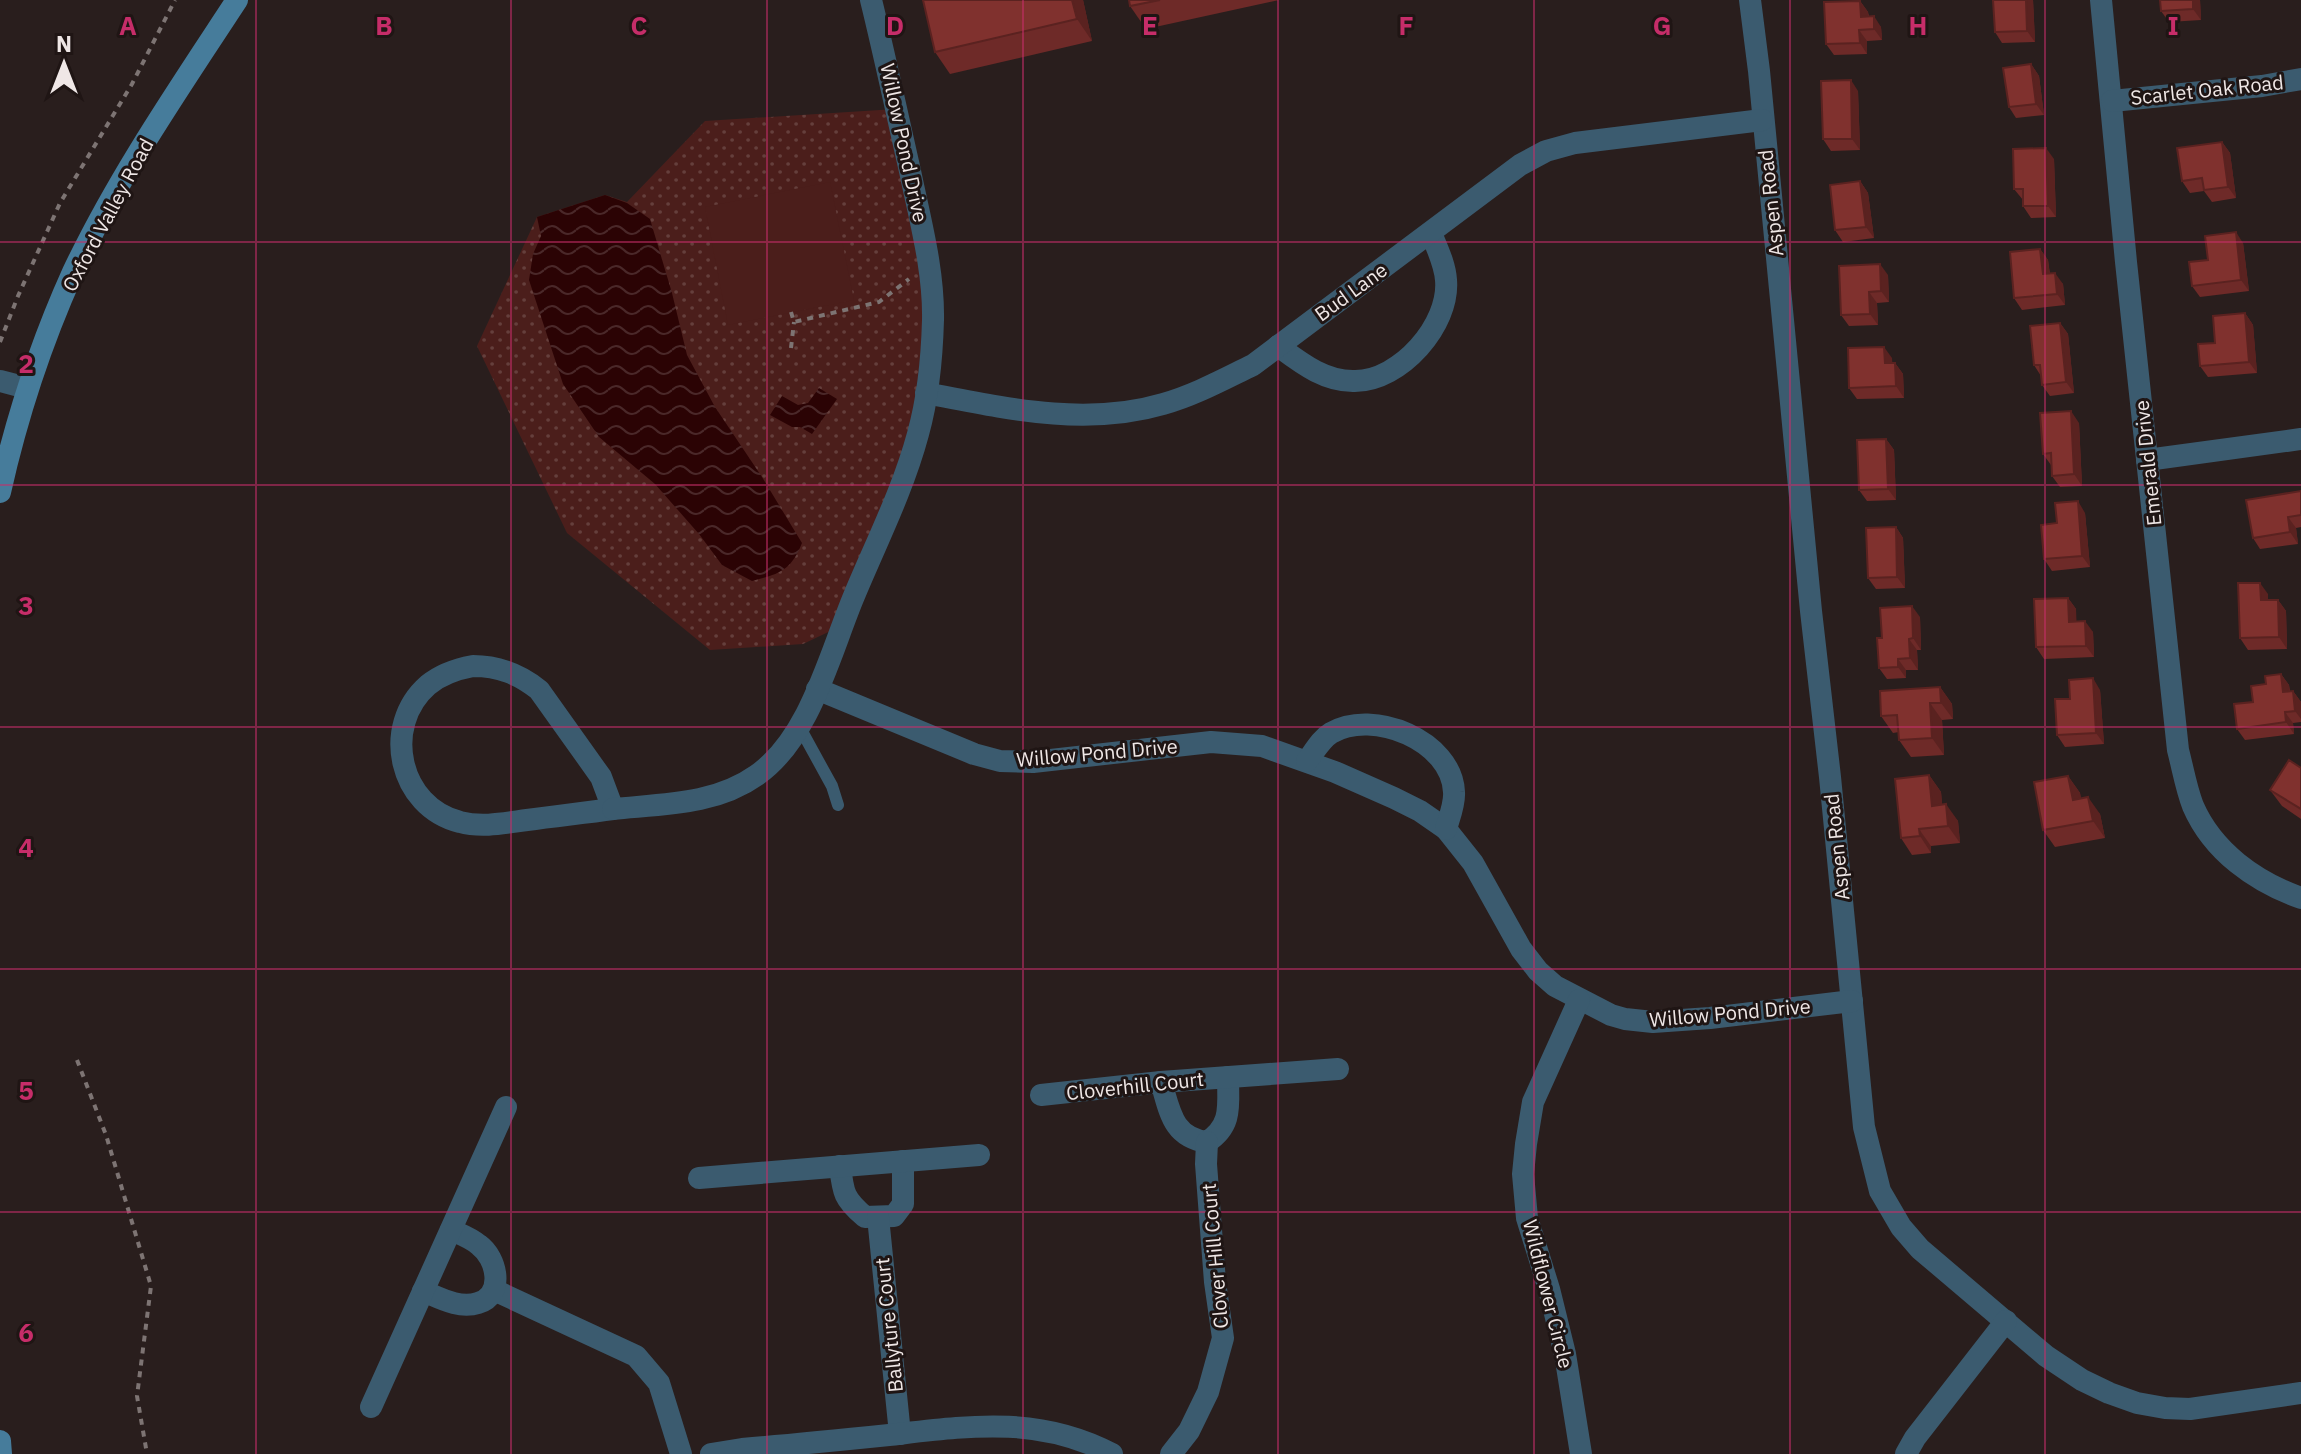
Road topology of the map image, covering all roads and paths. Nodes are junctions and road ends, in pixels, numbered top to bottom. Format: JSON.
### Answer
{"nodes":[{"id":1,"x":175,"y":0,"type":"edge"},
{"id":2,"x":237,"y":0,"type":"edge"},
{"id":3,"x":871,"y":0,"type":"edge"},
{"id":4,"x":1750,"y":0,"type":"edge"},
{"id":5,"x":2101,"y":0,"type":"edge"},
{"id":6,"x":2301,"y":79,"type":"edge"},
{"id":7,"x":2112,"y":101,"type":"junction"},
{"id":8,"x":1762,"y":120,"type":"junction"},
{"id":9,"x":1431,"y":233,"type":"junction"},
{"id":10,"x":909,"y":279,"type":"dead end"},
{"id":11,"x":791,"y":312,"type":"dead end"},
{"id":12,"x":794,"y":322,"type":"junction"},
{"id":13,"x":0,"y":342,"type":"edge"},
{"id":14,"x":1278,"y":346,"type":"junction"},
{"id":15,"x":791,"y":348,"type":"dead end"},
{"id":16,"x":0,"y":381,"type":"edge"},
{"id":17,"x":27,"y":388,"type":"junction"},
{"id":18,"x":926,"y":393,"type":"junction"},
{"id":19,"x":2301,"y":439,"type":"edge"},
{"id":20,"x":2147,"y":460,"type":"junction"},
{"id":21,"x":0,"y":492,"type":"edge"},
{"id":22,"x":817,"y":689,"type":"junction"},
{"id":23,"x":799,"y":726,"type":"junction"},
{"id":24,"x":1307,"y":761,"type":"junction"},
{"id":25,"x":838,"y":805,"type":"dead end"},
{"id":26,"x":613,"y":809,"type":"junction"},
{"id":27,"x":1446,"y":829,"type":"junction"},
{"id":28,"x":2301,"y":898,"type":"edge"},
{"id":29,"x":1579,"y":1000,"type":"junction"},
{"id":30,"x":1852,"y":1001,"type":"junction"},
{"id":31,"x":77,"y":1060,"type":"dead end"},
{"id":32,"x":1338,"y":1069,"type":"dead end"},
{"id":33,"x":1228,"y":1077,"type":"junction"},
{"id":34,"x":1161,"y":1082,"type":"junction"},
{"id":35,"x":1041,"y":1095,"type":"dead end"},
{"id":36,"x":506,"y":1107,"type":"dead end"},
{"id":37,"x":1207,"y":1142,"type":"junction"},
{"id":38,"x":979,"y":1155,"type":"dead end"},
{"id":39,"x":903,"y":1161,"type":"junction"},
{"id":40,"x":840,"y":1166,"type":"junction"},
{"id":41,"x":699,"y":1178,"type":"dead end"},
{"id":42,"x":878,"y":1217,"type":"junction"},
{"id":43,"x":451,"y":1230,"type":"junction"},
{"id":44,"x":494,"y":1290,"type":"junction"},
{"id":45,"x":423,"y":1291,"type":"junction"},
{"id":46,"x":2006,"y":1321,"type":"junction"},
{"id":47,"x":2301,"y":1393,"type":"edge"},
{"id":48,"x":371,"y":1407,"type":"dead end"},
{"id":49,"x":900,"y":1434,"type":"junction"},
{"id":50,"x":0,"y":1441,"type":"edge"},
{"id":51,"x":1,"y":1454,"type":"edge"},
{"id":52,"x":147,"y":1454,"type":"edge"},
{"id":53,"x":681,"y":1454,"type":"edge"},
{"id":54,"x":711,"y":1454,"type":"edge"},
{"id":55,"x":1112,"y":1454,"type":"edge"},
{"id":56,"x":1171,"y":1454,"type":"edge"},
{"id":57,"x":1581,"y":1454,"type":"edge"},
{"id":58,"x":1906,"y":1454,"type":"edge"}],
"edges":[{"from":1,"to":13,"type":"path"},
{"from":2,"to":17,"type":"main road","name":"Oxford Valley Road"},
{"from":3,"to":18,"type":"street","name":"Willow Pond Drive"},
{"from":4,"to":8,"type":"street","name":"Aspen Road"},
{"from":5,"to":7,"type":"street","name":"Emerald Drive"},
{"from":6,"to":7,"type":"street","name":"Scarlet Oak Road"},
{"from":7,"to":20,"type":"street","name":"Emerald Drive"},
{"from":8,"to":9,"type":"street","name":"Bud Lane"},
{"from":8,"to":30,"type":"street","name":"Aspen Road"},
{"from":9,"to":14,"type":"street","name":"Bud Lane"},
{"from":9,"to":14,"type":"street"},
{"from":10,"to":12,"type":"path"},
{"from":11,"to":12,"type":"path"},
{"from":12,"to":15,"type":"path"},
{"from":14,"to":18,"type":"street","name":"Bud Lane"},
{"from":16,"to":17,"type":"street"},
{"from":17,"to":21,"type":"main road","name":"Oxford Valley Road"},
{"from":18,"to":22,"type":"street","name":"Willow Pond Drive"},
{"from":19,"to":20,"type":"street"},
{"from":20,"to":28,"type":"street","name":"Emerald Drive"},
{"from":22,"to":23,"type":"street"},
{"from":22,"to":24,"type":"street","name":"Willow Pond Drive"},
{"from":23,"to":25,"type":"lane"},
{"from":23,"to":26,"type":"street"},
{"from":24,"to":27,"type":"street","name":"Willow Pond Drive"},
{"from":24,"to":27,"type":"street"},
{"from":26,"to":26,"type":"street"},
{"from":27,"to":29,"type":"street","name":"Willow Pond Drive"},
{"from":29,"to":30,"type":"street","name":"Willow Pond Drive"},
{"from":29,"to":57,"type":"street","name":"Wildflower Circle"},
{"from":30,"to":46,"type":"street","name":"Aspen Road"},
{"from":31,"to":52,"type":"path"},
{"from":32,"to":33,"type":"street"},
{"from":33,"to":34,"type":"street","name":"Cloverhill Court"},
{"from":33,"to":37,"type":"street"},
{"from":34,"to":35,"type":"street","name":"Cloverhill Court"},
{"from":34,"to":37,"type":"street"},
{"from":36,"to":43,"type":"street"},
{"from":37,"to":56,"type":"street","name":"Clover Hill Court"},
{"from":38,"to":39,"type":"street"},
{"from":39,"to":40,"type":"street"},
{"from":39,"to":42,"type":"street"},
{"from":40,"to":41,"type":"street"},
{"from":40,"to":42,"type":"street"},
{"from":42,"to":49,"type":"street","name":"Ballyture Court"},
{"from":43,"to":44,"type":"street"},
{"from":43,"to":45,"type":"street"},
{"from":44,"to":45,"type":"street"},
{"from":44,"to":53,"type":"street"},
{"from":45,"to":48,"type":"street"},
{"from":46,"to":47,"type":"street","name":"Aspen Road"},
{"from":46,"to":58,"type":"street"},
{"from":49,"to":54,"type":"street"},
{"from":49,"to":55,"type":"street"},
{"from":50,"to":51,"type":"main road"}]}
